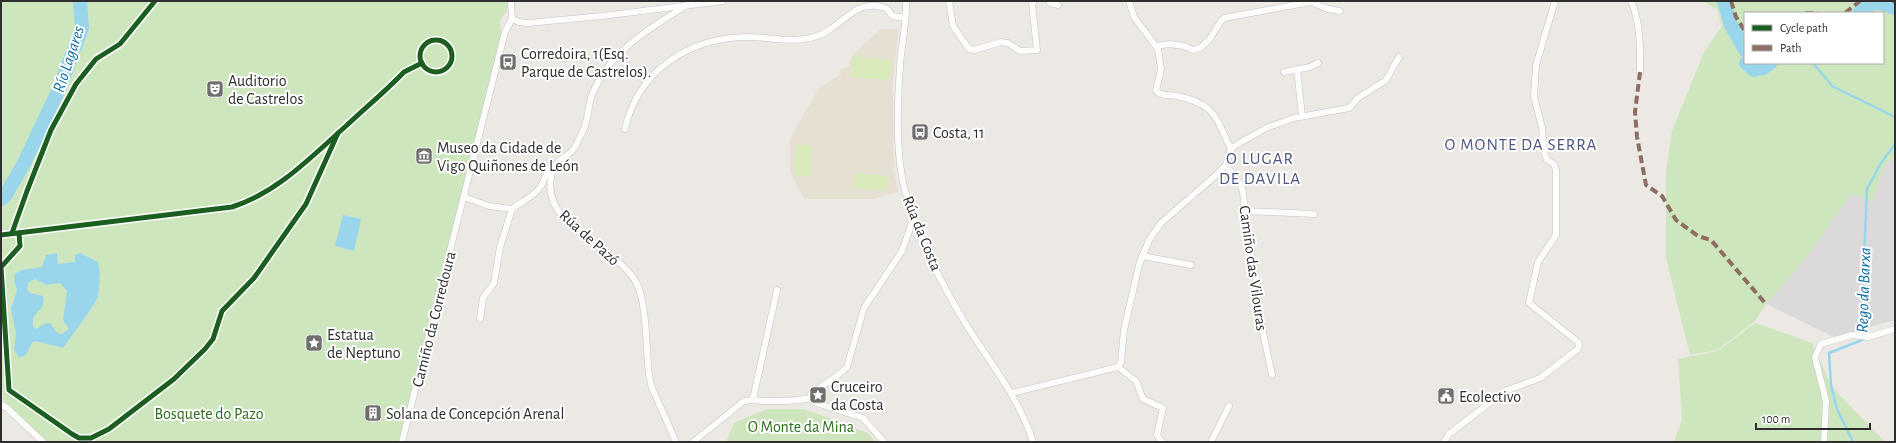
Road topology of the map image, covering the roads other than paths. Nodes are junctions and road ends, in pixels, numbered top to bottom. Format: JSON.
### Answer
{"nodes":[{"id":1,"x":512,"y":1,"type":"edge"},
{"id":2,"x":723,"y":1,"type":"edge"},
{"id":3,"x":906,"y":1,"type":"edge"},
{"id":4,"x":949,"y":1,"type":"edge"},
{"id":5,"x":1034,"y":1,"type":"edge"},
{"id":6,"x":1050,"y":1,"type":"edge"},
{"id":7,"x":1129,"y":1,"type":"edge"},
{"id":8,"x":1556,"y":1,"type":"edge"},
{"id":9,"x":1631,"y":1,"type":"edge"},
{"id":10,"x":1058,"y":4,"type":"dead end"},
{"id":11,"x":687,"y":5,"type":"junction"},
{"id":12,"x":1340,"y":10,"type":"dead end"},
{"id":13,"x":905,"y":18,"type":"junction"},
{"id":14,"x":512,"y":19,"type":"junction"},
{"id":15,"x":1156,"y":46,"type":"junction"},
{"id":16,"x":1398,"y":57,"type":"dead end"},
{"id":17,"x":1318,"y":63,"type":"dead end"},
{"id":18,"x":1297,"y":69,"type":"junction"},
{"id":19,"x":1284,"y":72,"type":"dead end"},
{"id":20,"x":1640,"y":72,"type":"dead end"},
{"id":21,"x":1302,"y":116,"type":"junction"},
{"id":22,"x":625,"y":129,"type":"dead end"},
{"id":23,"x":1231,"y":149,"type":"junction"},
{"id":24,"x":557,"y":163,"type":"junction"},
{"id":25,"x":1226,"y":165,"type":"junction"},
{"id":26,"x":464,"y":197,"type":"junction"},
{"id":27,"x":512,"y":209,"type":"junction"},
{"id":28,"x":1245,"y":211,"type":"junction"},
{"id":29,"x":1314,"y":214,"type":"dead end"},
{"id":30,"x":914,"y":217,"type":"junction"},
{"id":31,"x":1142,"y":256,"type":"junction"},
{"id":32,"x":1191,"y":266,"type":"dead end"},
{"id":33,"x":777,"y":290,"type":"dead end"},
{"id":34,"x":480,"y":320,"type":"dead end"},
{"id":35,"x":1895,"y":329,"type":"edge"},
{"id":36,"x":1118,"y":367,"type":"junction"},
{"id":37,"x":1272,"y":375,"type":"dead end"},
{"id":38,"x":1012,"y":393,"type":"junction"},
{"id":39,"x":810,"y":398,"type":"junction"},
{"id":40,"x":753,"y":399,"type":"junction"},
{"id":41,"x":1,"y":406,"type":"edge"},
{"id":42,"x":1229,"y":406,"type":"dead end"},
{"id":43,"x":43,"y":442,"type":"edge"},
{"id":44,"x":403,"y":442,"type":"edge"},
{"id":45,"x":676,"y":442,"type":"edge"},
{"id":46,"x":693,"y":442,"type":"edge"},
{"id":47,"x":884,"y":442,"type":"edge"},
{"id":48,"x":1033,"y":442,"type":"edge"},
{"id":49,"x":1163,"y":442,"type":"edge"},
{"id":50,"x":1211,"y":442,"type":"edge"},
{"id":51,"x":1444,"y":442,"type":"edge"},
{"id":52,"x":1824,"y":442,"type":"edge"}],
"edges":[{"from":1,"to":14,"type":"street"},
{"from":2,"to":11,"type":"street"},
{"from":3,"to":13,"type":"street","name":"Rúa da Costa"},
{"from":4,"to":5,"type":"street"},
{"from":6,"to":10,"type":"street"},
{"from":7,"to":15,"type":"street"},
{"from":8,"to":51,"type":"street"},
{"from":9,"to":20,"type":"street"},
{"from":11,"to":14,"type":"street"},
{"from":11,"to":24,"type":"street"},
{"from":12,"to":15,"type":"street"},
{"from":13,"to":22,"type":"street"},
{"from":13,"to":30,"type":"street","name":"Rúa da Costa"},
{"from":14,"to":26,"type":"street","name":"Camiño da Corredoura"},
{"from":15,"to":23,"type":"street"},
{"from":16,"to":21,"type":"street"},
{"from":17,"to":18,"type":"street"},
{"from":18,"to":19,"type":"street"},
{"from":18,"to":21,"type":"street"},
{"from":21,"to":23,"type":"street"},
{"from":23,"to":25,"type":"street"},
{"from":24,"to":27,"type":"street"},
{"from":24,"to":45,"type":"street","name":"Rúa de Pazó"},
{"from":25,"to":28,"type":"street","name":"Camiño das Vilouras"},
{"from":25,"to":31,"type":"street"},
{"from":26,"to":27,"type":"street"},
{"from":26,"to":44,"type":"street","name":"Camiño da Corredoura"},
{"from":27,"to":34,"type":"street"},
{"from":28,"to":29,"type":"street"},
{"from":28,"to":37,"type":"street","name":"Camiño das Vilouras"},
{"from":30,"to":38,"type":"street","name":"Rúa da Costa"},
{"from":30,"to":39,"type":"street"},
{"from":31,"to":32,"type":"street"},
{"from":31,"to":36,"type":"street"},
{"from":33,"to":40,"type":"street"},
{"from":35,"to":52,"type":"street"},
{"from":36,"to":38,"type":"street"},
{"from":36,"to":49,"type":"street"},
{"from":38,"to":48,"type":"street","name":"Rúa da Costa"},
{"from":39,"to":40,"type":"street"},
{"from":39,"to":47,"type":"street"},
{"from":40,"to":46,"type":"street"},
{"from":41,"to":43,"type":"street"},
{"from":42,"to":50,"type":"street"}]}
